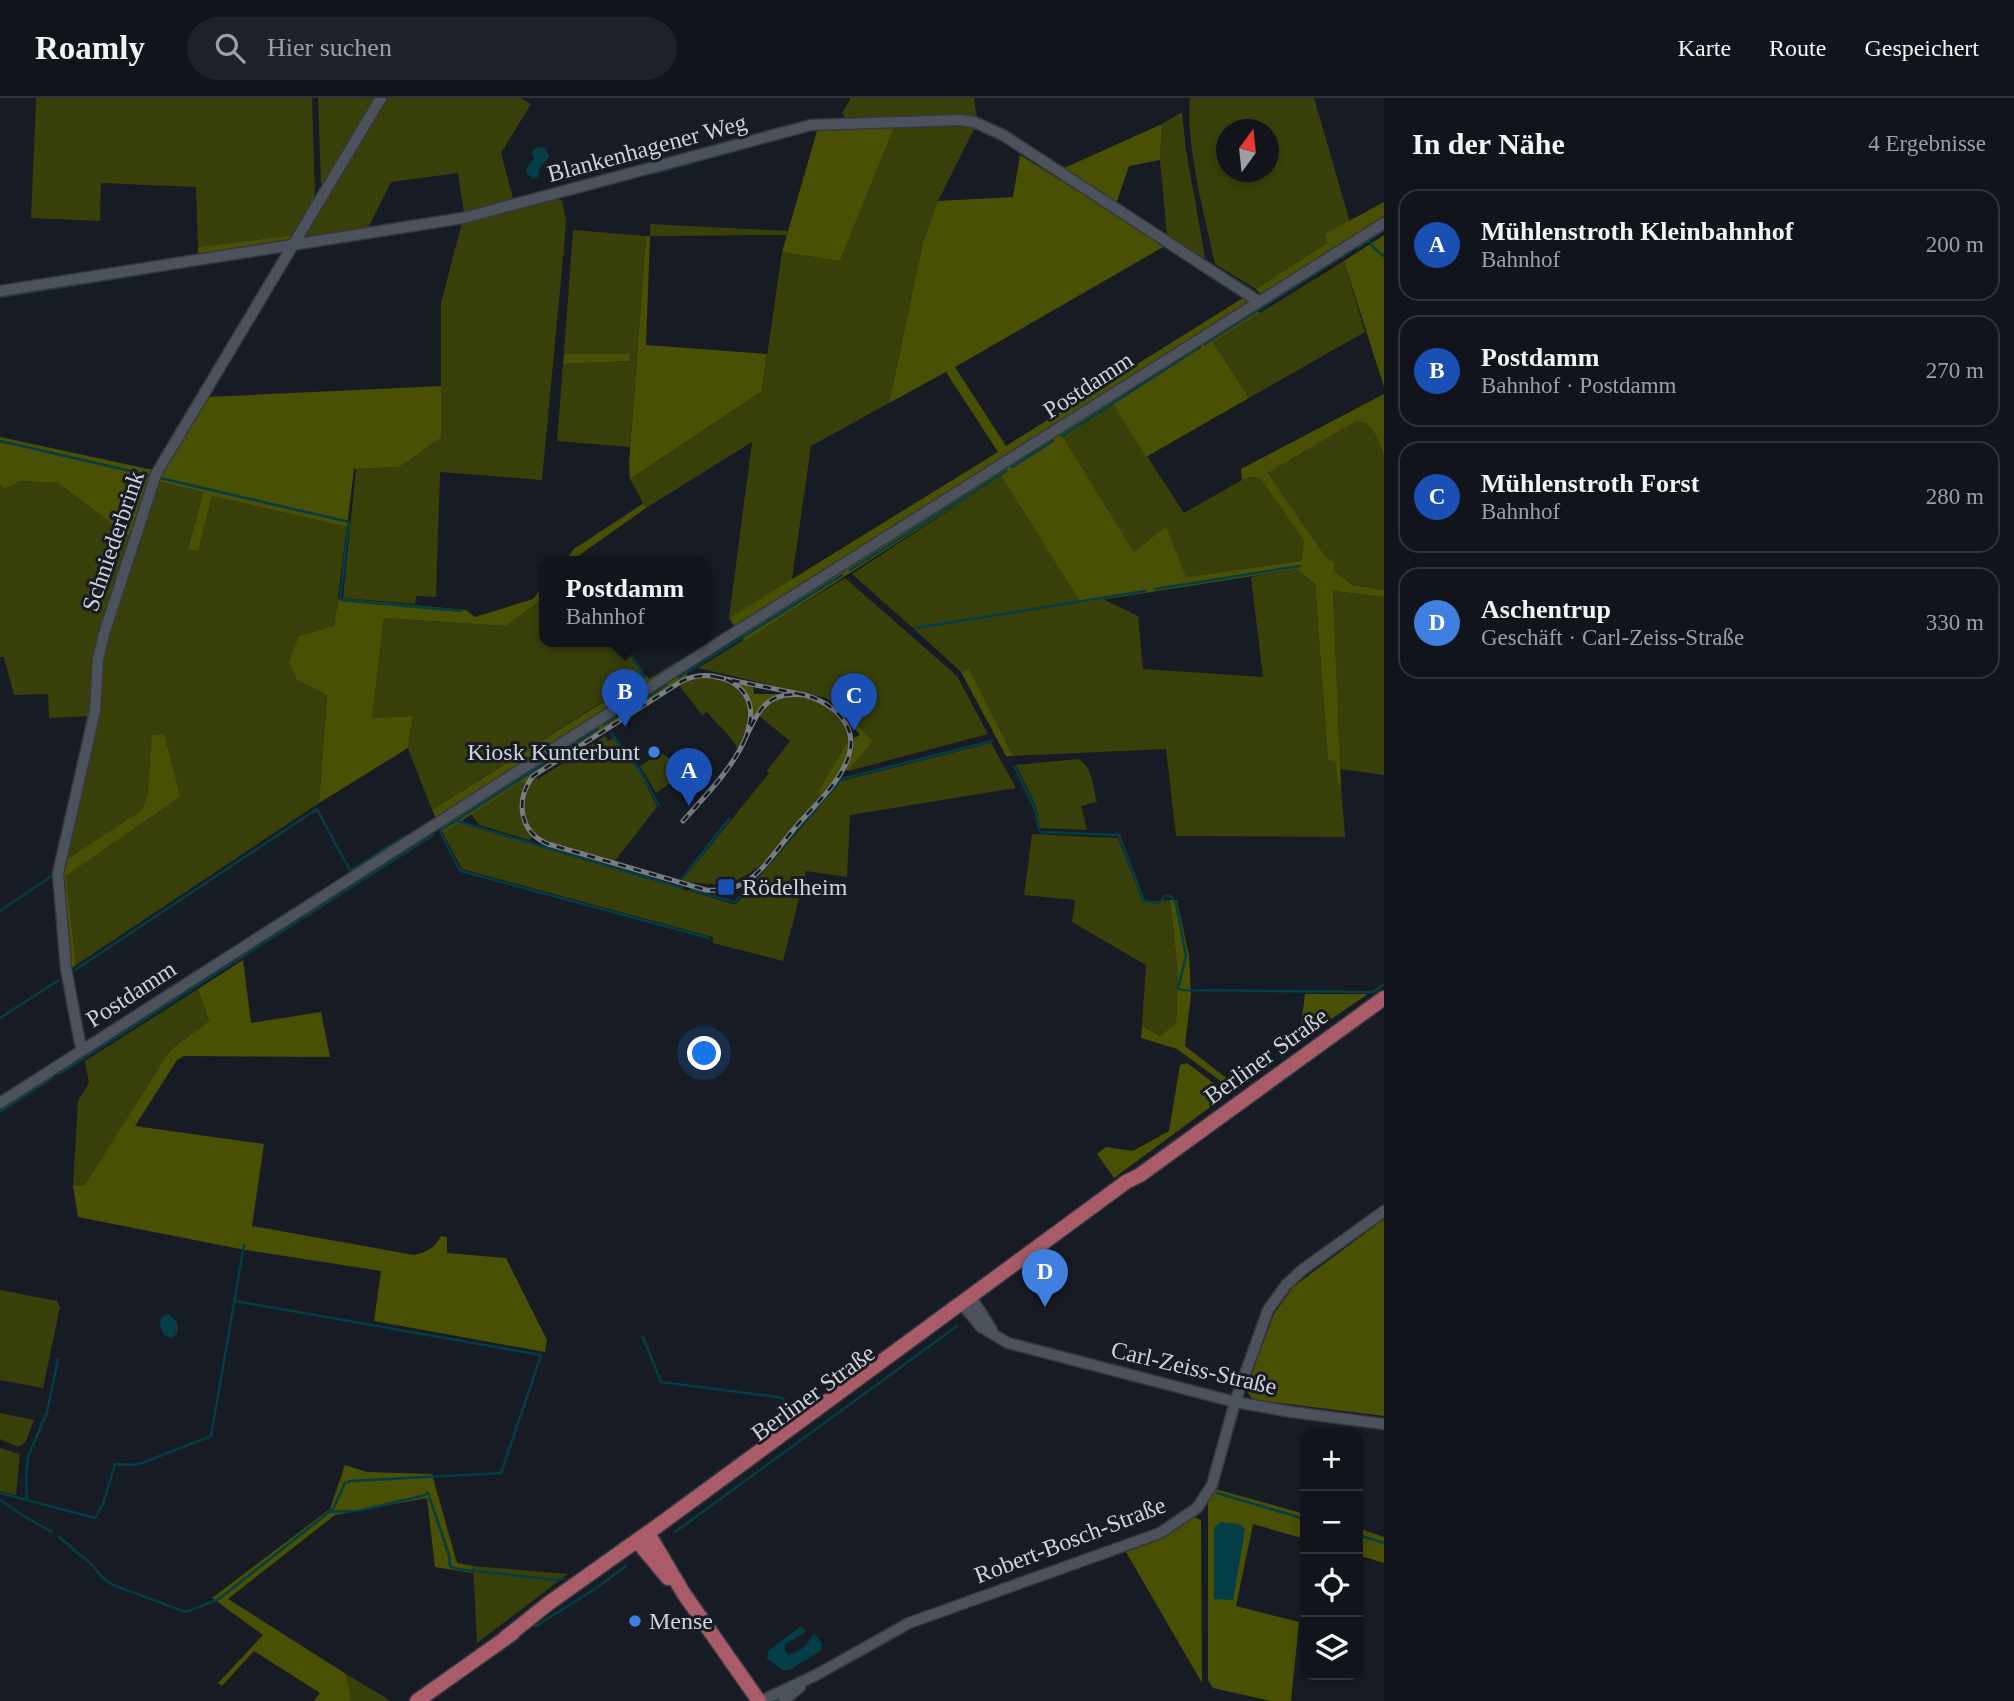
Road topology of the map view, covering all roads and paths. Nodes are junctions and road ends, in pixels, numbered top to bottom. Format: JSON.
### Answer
{"nodes":[{"id":1,"x":381,"y":98,"type":"edge"},
{"id":2,"x":1384,"y":223,"type":"edge"},
{"id":3,"x":294,"y":245,"type":"junction"},
{"id":4,"x":0,"y":291,"type":"edge"},
{"id":5,"x":1258,"y":301,"type":"junction"},
{"id":6,"x":1384,"y":998,"type":"edge"},
{"id":7,"x":83,"y":1050,"type":"junction"},
{"id":8,"x":0,"y":1103,"type":"edge"},
{"id":9,"x":1384,"y":1211,"type":"edge"},
{"id":10,"x":969,"y":1303,"type":"junction"},
{"id":11,"x":1235,"y":1402,"type":"junction"},
{"id":12,"x":1384,"y":1423,"type":"edge"},
{"id":13,"x":644,"y":1539,"type":"junction"},
{"id":14,"x":816,"y":1675,"type":"junction"},
{"id":15,"x":417,"y":1701,"type":"edge"},
{"id":16,"x":760,"y":1701,"type":"edge"},
{"id":17,"x":783,"y":1701,"type":"edge"}],
"edges":[{"from":1,"to":3,"type":"street","name":"Schniederbrink"},
{"from":2,"to":5,"type":"street","name":"Postdamm"},
{"from":3,"to":4,"type":"street","name":"Blankenhagener Weg"},
{"from":3,"to":5,"type":"street","name":"Blankenhagener Weg"},
{"from":3,"to":7,"type":"street","name":"Schniederbrink"},
{"from":5,"to":7,"type":"street","name":"Postdamm"},
{"from":6,"to":10,"type":"main road","name":"Berliner Straße"},
{"from":7,"to":8,"type":"street","name":"Postdamm"},
{"from":9,"to":11,"type":"street","name":"Robert-Bosch-Straße"},
{"from":10,"to":11,"type":"street","name":"Carl-Zeiss-Straße"},
{"from":10,"to":13,"type":"main road","name":"Berliner Straße"},
{"from":11,"to":12,"type":"street","name":"Carl-Zeiss-Straße"},
{"from":11,"to":14,"type":"street","name":"Robert-Bosch-Straße"},
{"from":13,"to":15,"type":"main road","name":"Berliner Straße"},
{"from":13,"to":16,"type":"main road"},
{"from":14,"to":16,"type":"street","name":"Robert-Bosch-Straße"},
{"from":14,"to":17,"type":"street","name":"Robert-Bosch-Straße"}]}
